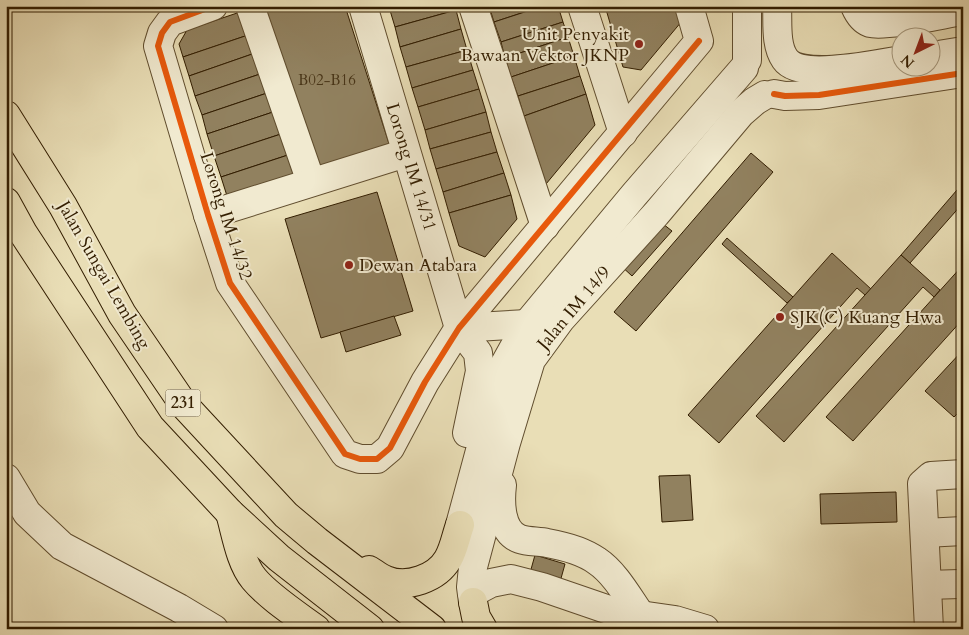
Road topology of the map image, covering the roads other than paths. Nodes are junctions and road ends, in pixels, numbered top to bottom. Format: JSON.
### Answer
{"nodes":[{"id":1,"x":213,"y":6,"type":"edge"},
{"id":2,"x":250,"y":6,"type":"edge"},
{"id":3,"x":363,"y":6,"type":"edge"},
{"id":4,"x":473,"y":6,"type":"edge"},
{"id":5,"x":582,"y":6,"type":"edge"},
{"id":6,"x":689,"y":6,"type":"edge"},
{"id":7,"x":747,"y":6,"type":"edge"},
{"id":8,"x":777,"y":6,"type":"edge"},
{"id":9,"x":855,"y":6,"type":"edge"},
{"id":10,"x":958,"y":10,"type":"edge"},
{"id":11,"x":963,"y":51,"type":"edge"},
{"id":12,"x":942,"y":54,"type":"edge"},
{"id":13,"x":785,"y":60,"type":"junction"},
{"id":14,"x":892,"y":61,"type":"edge"},
{"id":15,"x":745,"y":64,"type":"junction"},
{"id":16,"x":963,"y":73,"type":"edge"},
{"id":17,"x":769,"y":94,"type":"junction"},
{"id":18,"x":6,"y":115,"type":"edge"},
{"id":19,"x":623,"y":133,"type":"junction"},
{"id":20,"x":406,"y":153,"type":"junction"},
{"id":21,"x":310,"y":182,"type":"junction"},
{"id":22,"x":6,"y":202,"type":"edge"},
{"id":23,"x":208,"y":215,"type":"junction"},
{"id":24,"x":545,"y":226,"type":"junction"},
{"id":25,"x":15,"y":233,"type":"edge"},
{"id":26,"x":527,"y":324,"type":"junction"},
{"id":27,"x":459,"y":328,"type":"junction"},
{"id":28,"x":514,"y":373,"type":"junction"},
{"id":29,"x":506,"y":443,"type":"junction"},
{"id":30,"x":963,"y":474,"type":"edge"},
{"id":31,"x":6,"y":478,"type":"edge"},
{"id":32,"x":230,"y":513,"type":"junction"},
{"id":33,"x":286,"y":515,"type":"junction"},
{"id":34,"x":460,"y":525,"type":"junction"},
{"id":35,"x":963,"y":531,"type":"edge"},
{"id":36,"x":925,"y":533,"type":"junction"},
{"id":37,"x":960,"y":584,"type":"dead end"},
{"id":38,"x":927,"y":585,"type":"junction"},
{"id":39,"x":472,"y":598,"type":"junction"},
{"id":40,"x":640,"y":614,"type":"junction"},
{"id":41,"x":214,"y":629,"type":"edge"},
{"id":42,"x":316,"y":629,"type":"edge"},
{"id":43,"x":370,"y":629,"type":"edge"},
{"id":44,"x":432,"y":629,"type":"edge"},
{"id":45,"x":483,"y":629,"type":"edge"},
{"id":46,"x":705,"y":629,"type":"edge"},
{"id":47,"x":929,"y":629,"type":"edge"}],
"edges":[{"from":1,"to":23,"type":"street","name":"Lorong IM 14/32"},
{"from":2,"to":21,"type":"street"},
{"from":3,"to":20,"type":"street","name":"Lorong IM 14/31"},
{"from":4,"to":24,"type":"street"},
{"from":5,"to":19,"type":"street"},
{"from":6,"to":19,"type":"street"},
{"from":7,"to":15,"type":"street"},
{"from":8,"to":13,"type":"street"},
{"from":9,"to":10,"type":"street"},
{"from":11,"to":12,"type":"street"},
{"from":13,"to":14,"type":"street"},
{"from":13,"to":15,"type":"street"},
{"from":13,"to":17,"type":"street"},
{"from":15,"to":17,"type":"street"},
{"from":15,"to":26,"type":"street","name":"Jalan IM 14/9"},
{"from":16,"to":17,"type":"street"},
{"from":17,"to":28,"type":"street","name":"Jalan IM 14/9"},
{"from":18,"to":33,"type":"main road","name":"Jalan Sungai Lembing","number":"231"},
{"from":19,"to":24,"type":"street"},
{"from":20,"to":21,"type":"street"},
{"from":20,"to":27,"type":"street","name":"Lorong IM 14/31"},
{"from":21,"to":23,"type":"street"},
{"from":22,"to":25,"type":"main road","number":"231"},
{"from":23,"to":27,"type":"street","name":"Lorong IM 14/32"},
{"from":24,"to":27,"type":"street"},
{"from":25,"to":32,"type":"main road","number":"231"},
{"from":26,"to":27,"type":"street"},
{"from":26,"to":28,"type":"street","name":"Jalan IM 14/9"},
{"from":27,"to":34,"type":"street"},
{"from":28,"to":29,"type":"street","name":"Jalan IM 14/9"},
{"from":28,"to":34,"type":"street","name":"Jalan IM 14/9"},
{"from":29,"to":39,"type":"street","name":"Jalan IM 14/9"},
{"from":29,"to":40,"type":"street"},
{"from":30,"to":36,"type":"street"},
{"from":31,"to":41,"type":"street"},
{"from":32,"to":42,"type":"main road"},
{"from":32,"to":43,"type":"main road","number":"231"},
{"from":33,"to":34,"type":"main road"},
{"from":33,"to":44,"type":"main road","name":"Jalan Sungai Lembing","number":"231"},
{"from":35,"to":36,"type":"street"},
{"from":36,"to":38,"type":"street"},
{"from":37,"to":38,"type":"street"},
{"from":38,"to":47,"type":"street"},
{"from":39,"to":40,"type":"street"},
{"from":39,"to":45,"type":"main road"},
{"from":40,"to":46,"type":"street"}]}
